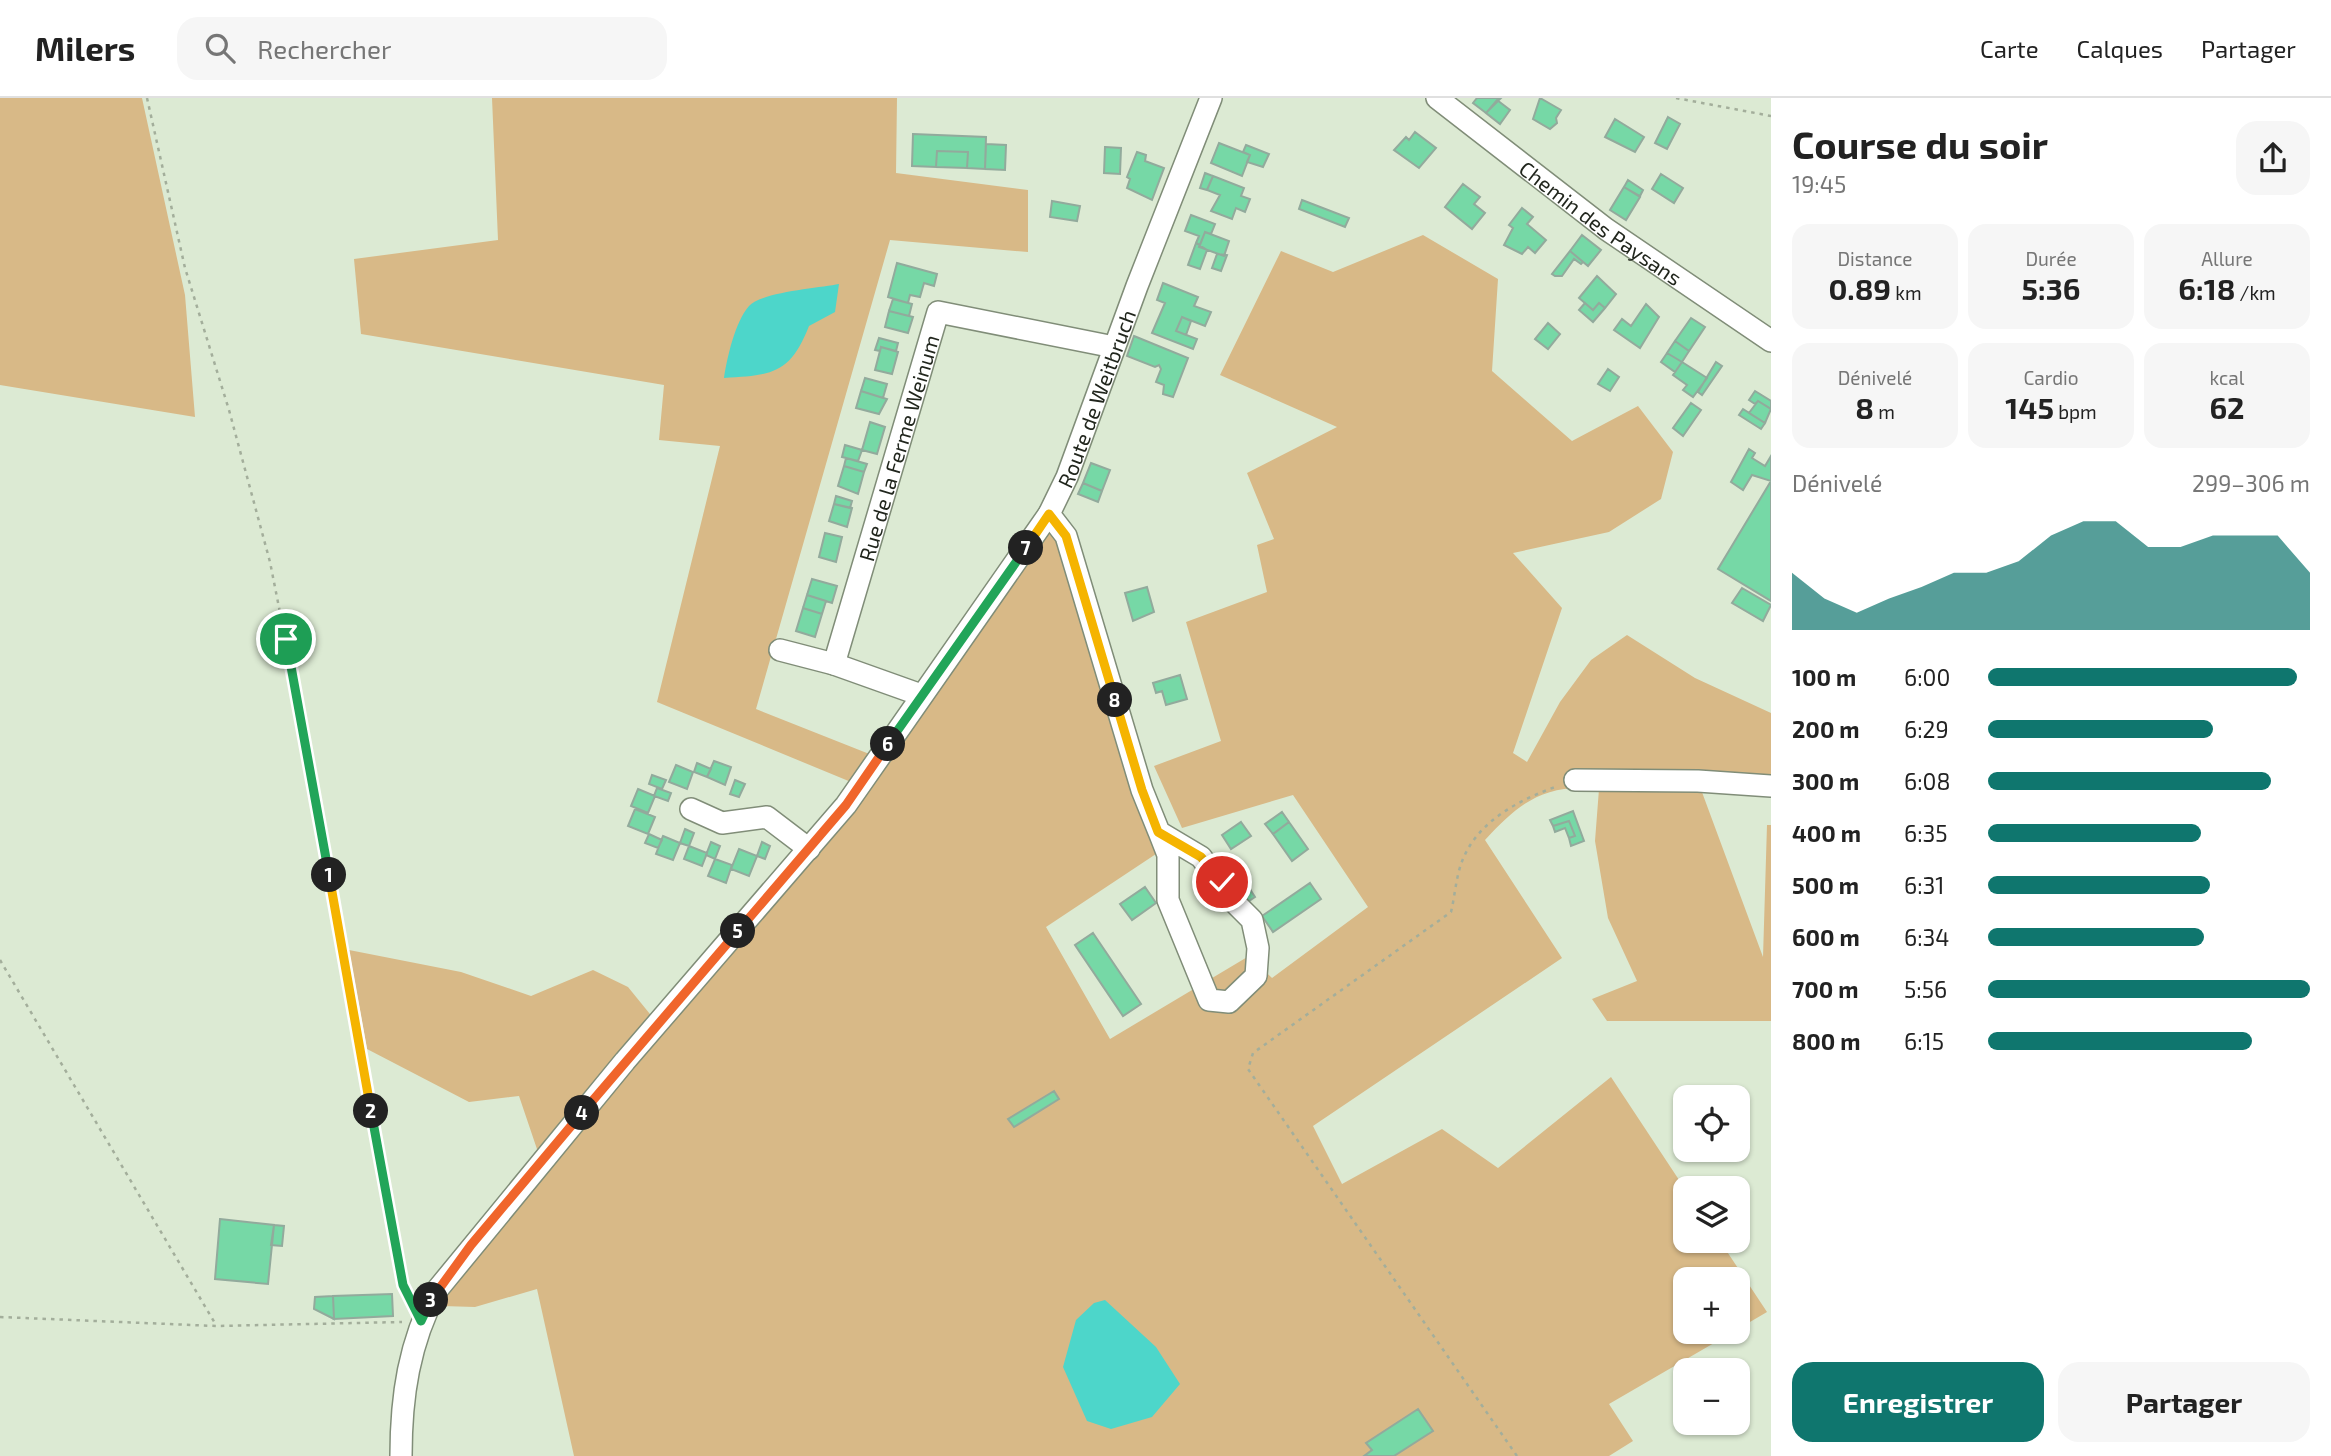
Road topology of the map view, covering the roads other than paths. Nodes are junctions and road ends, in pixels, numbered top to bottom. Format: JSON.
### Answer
{"nodes":[{"id":1,"x":1211,"y":98,"type":"edge"},
{"id":2,"x":1437,"y":98,"type":"edge"},
{"id":3,"x":1771,"y":341,"type":"edge"},
{"id":4,"x":1114,"y":347,"type":"junction"},
{"id":5,"x":1049,"y":514,"type":"junction"},
{"id":6,"x":780,"y":650,"type":"dead end"},
{"id":7,"x":834,"y":664,"type":"junction"},
{"id":8,"x":921,"y":695,"type":"junction"},
{"id":9,"x":1575,"y":780,"type":"road end"},
{"id":10,"x":1771,"y":786,"type":"edge"},
{"id":11,"x":691,"y":809,"type":"dead end"},
{"id":12,"x":1158,"y":832,"type":"junction"},
{"id":13,"x":809,"y":849,"type":"junction"},
{"id":14,"x":401,"y":1456,"type":"edge"}],
"edges":[{"from":1,"to":4,"type":"street","name":"Route de Weitbruch"},
{"from":2,"to":3,"type":"street","name":"Chemin des Paysans"},
{"from":4,"to":5,"type":"street","name":"Route de Weitbruch"},
{"from":4,"to":7,"type":"street","name":"Rue de la Ferme Weinum"},
{"from":5,"to":8,"type":"street","name":"Route de Weitbruch"},
{"from":5,"to":12,"type":"street"},
{"from":6,"to":7,"type":"street"},
{"from":7,"to":8,"type":"street"},
{"from":8,"to":13,"type":"street","name":"Route de Weitbruch"},
{"from":9,"to":10,"type":"street"},
{"from":11,"to":13,"type":"street"},
{"from":12,"to":12,"type":"street"},
{"from":13,"to":14,"type":"street","name":"Route de Weitbruch"}]}
